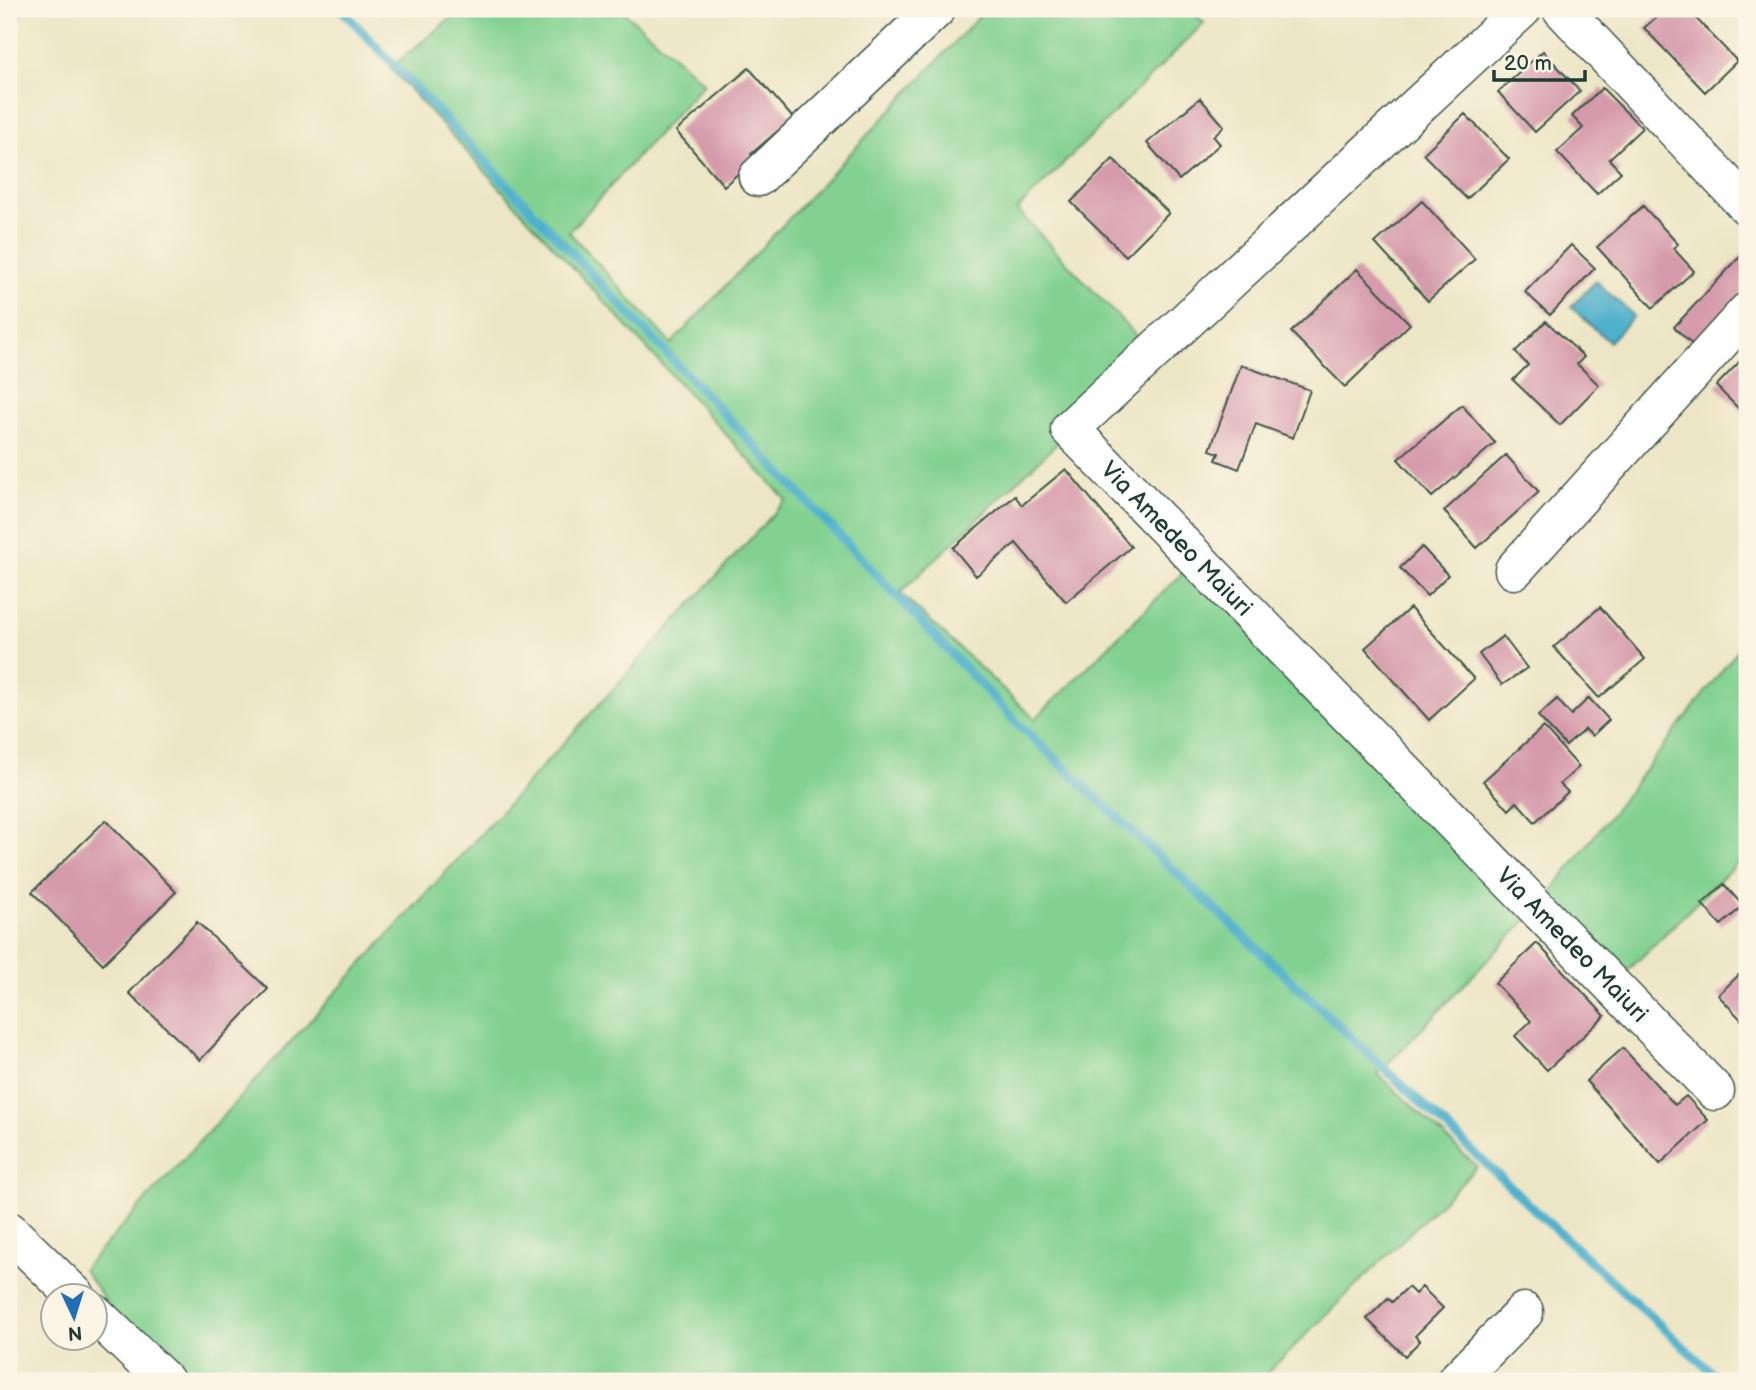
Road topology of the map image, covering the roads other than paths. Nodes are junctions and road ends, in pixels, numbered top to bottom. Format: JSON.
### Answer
{"nodes":[{"id":1,"x":936,"y":9,"type":"edge"},
{"id":2,"x":1522,"y":9,"type":"edge"},
{"id":3,"x":1562,"y":9,"type":"edge"},
{"id":4,"x":758,"y":177,"type":"dead end"},
{"id":5,"x":1747,"y":206,"type":"edge"},
{"id":6,"x":1747,"y":312,"type":"edge"},
{"id":7,"x":1514,"y":570,"type":"dead end"},
{"id":8,"x":1714,"y":1091,"type":"dead end"},
{"id":9,"x":9,"y":1231,"type":"edge"},
{"id":10,"x":62,"y":1282,"type":"edge"},
{"id":11,"x":1524,"y":1312,"type":"dead end"},
{"id":12,"x":108,"y":1328,"type":"edge"},
{"id":13,"x":157,"y":1379,"type":"edge"},
{"id":14,"x":1456,"y":1381,"type":"edge"}],
"edges":[{"from":1,"to":4,"type":"street"},
{"from":2,"to":8,"type":"street","name":"Via Amedeo Maiuri"},
{"from":3,"to":5,"type":"street"},
{"from":6,"to":7,"type":"street"},
{"from":9,"to":10,"type":"street"},
{"from":11,"to":14,"type":"street"},
{"from":12,"to":13,"type":"street"}]}
